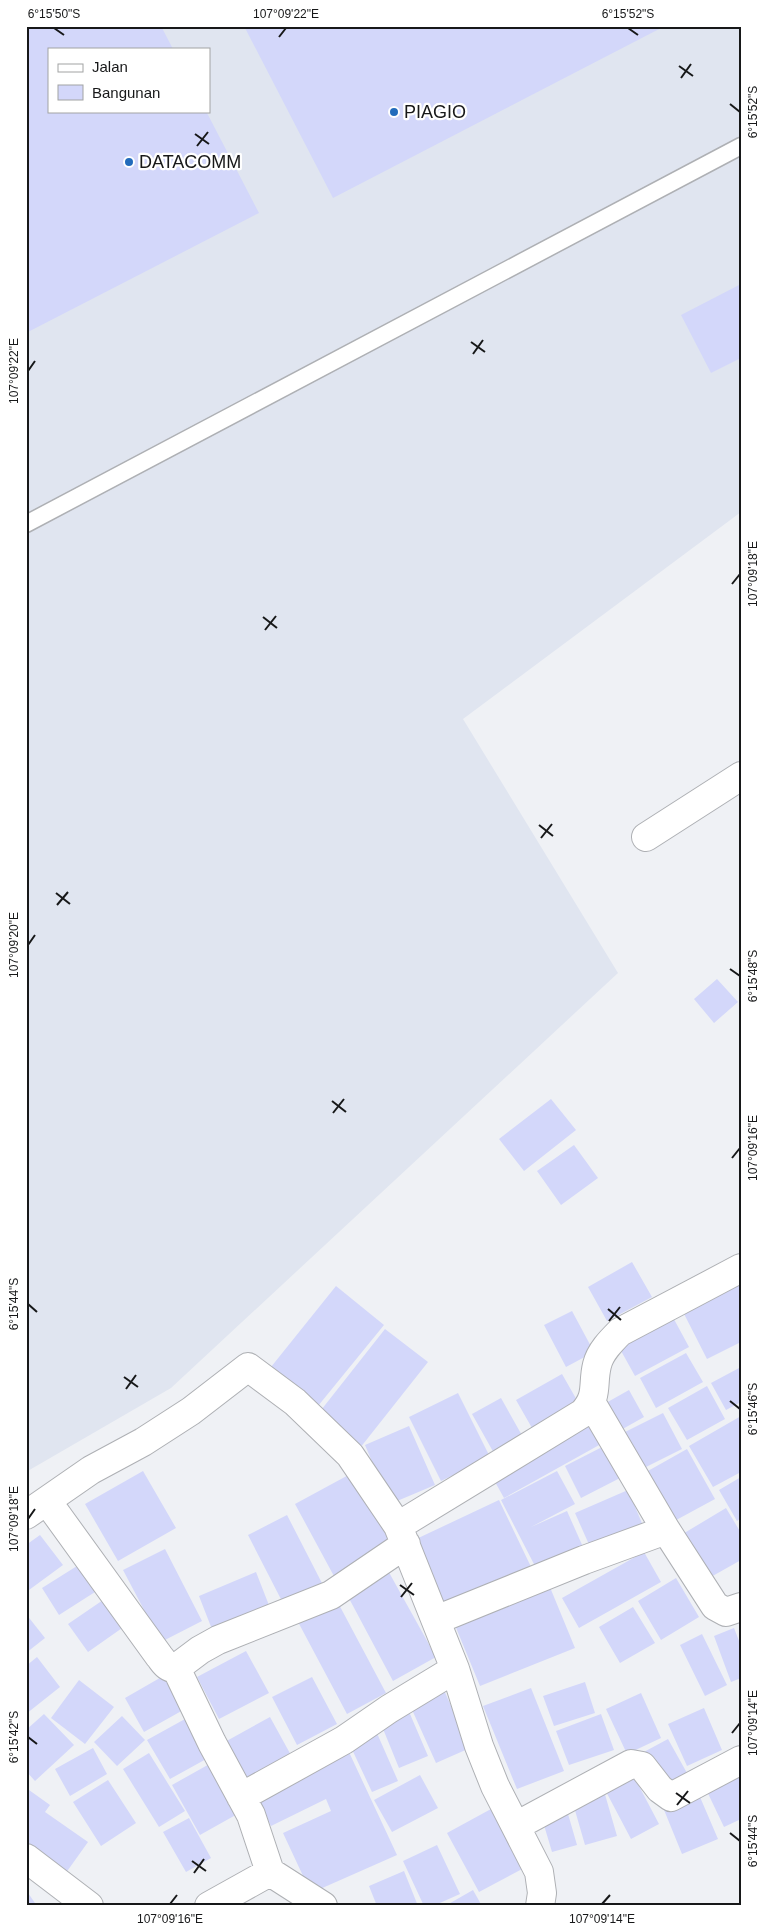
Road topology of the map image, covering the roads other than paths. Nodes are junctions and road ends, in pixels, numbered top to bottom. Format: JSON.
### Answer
{"nodes":[{"id":1,"x":741,"y":146,"type":"edge"},
{"id":2,"x":26,"y":524,"type":"edge"},
{"id":3,"x":741,"y":776,"type":"edge"},
{"id":4,"x":646,"y":837,"type":"dead end"},
{"id":5,"x":741,"y":1268,"type":"edge"},
{"id":6,"x":591,"y":1402,"type":"junction"},
{"id":7,"x":37,"y":1508,"type":"edge"},
{"id":8,"x":666,"y":1530,"type":"junction"},
{"id":9,"x":402,"y":1535,"type":"junction"},
{"id":10,"x":741,"y":1607,"type":"edge"},
{"id":11,"x":436,"y":1620,"type":"junction"},
{"id":12,"x":176,"y":1668,"type":"junction"},
{"id":13,"x":455,"y":1669,"type":"junction"},
{"id":14,"x":741,"y":1760,"type":"edge"},
{"id":15,"x":240,"y":1797,"type":"junction"},
{"id":16,"x":516,"y":1826,"type":"junction"},
{"id":17,"x":26,"y":1858,"type":"edge"},
{"id":18,"x":270,"y":1872,"type":"junction"},
{"id":19,"x":89,"y":1906,"type":"edge"},
{"id":20,"x":208,"y":1906,"type":"edge"},
{"id":21,"x":323,"y":1906,"type":"edge"},
{"id":22,"x":540,"y":1906,"type":"edge"}],
"edges":[{"from":1,"to":2,"type":"lane"},
{"from":3,"to":4,"type":"street"},
{"from":5,"to":6,"type":"street"},
{"from":6,"to":8,"type":"street"},
{"from":6,"to":9,"type":"street"},
{"from":7,"to":9,"type":"street"},
{"from":7,"to":12,"type":"street"},
{"from":8,"to":10,"type":"street"},
{"from":8,"to":11,"type":"street"},
{"from":9,"to":11,"type":"street"},
{"from":9,"to":12,"type":"street"},
{"from":11,"to":13,"type":"street"},
{"from":12,"to":15,"type":"street"},
{"from":13,"to":15,"type":"street"},
{"from":13,"to":16,"type":"street"},
{"from":14,"to":16,"type":"street"},
{"from":15,"to":18,"type":"street"},
{"from":16,"to":22,"type":"street"},
{"from":17,"to":19,"type":"street"},
{"from":18,"to":20,"type":"street"},
{"from":18,"to":21,"type":"street"}]}
